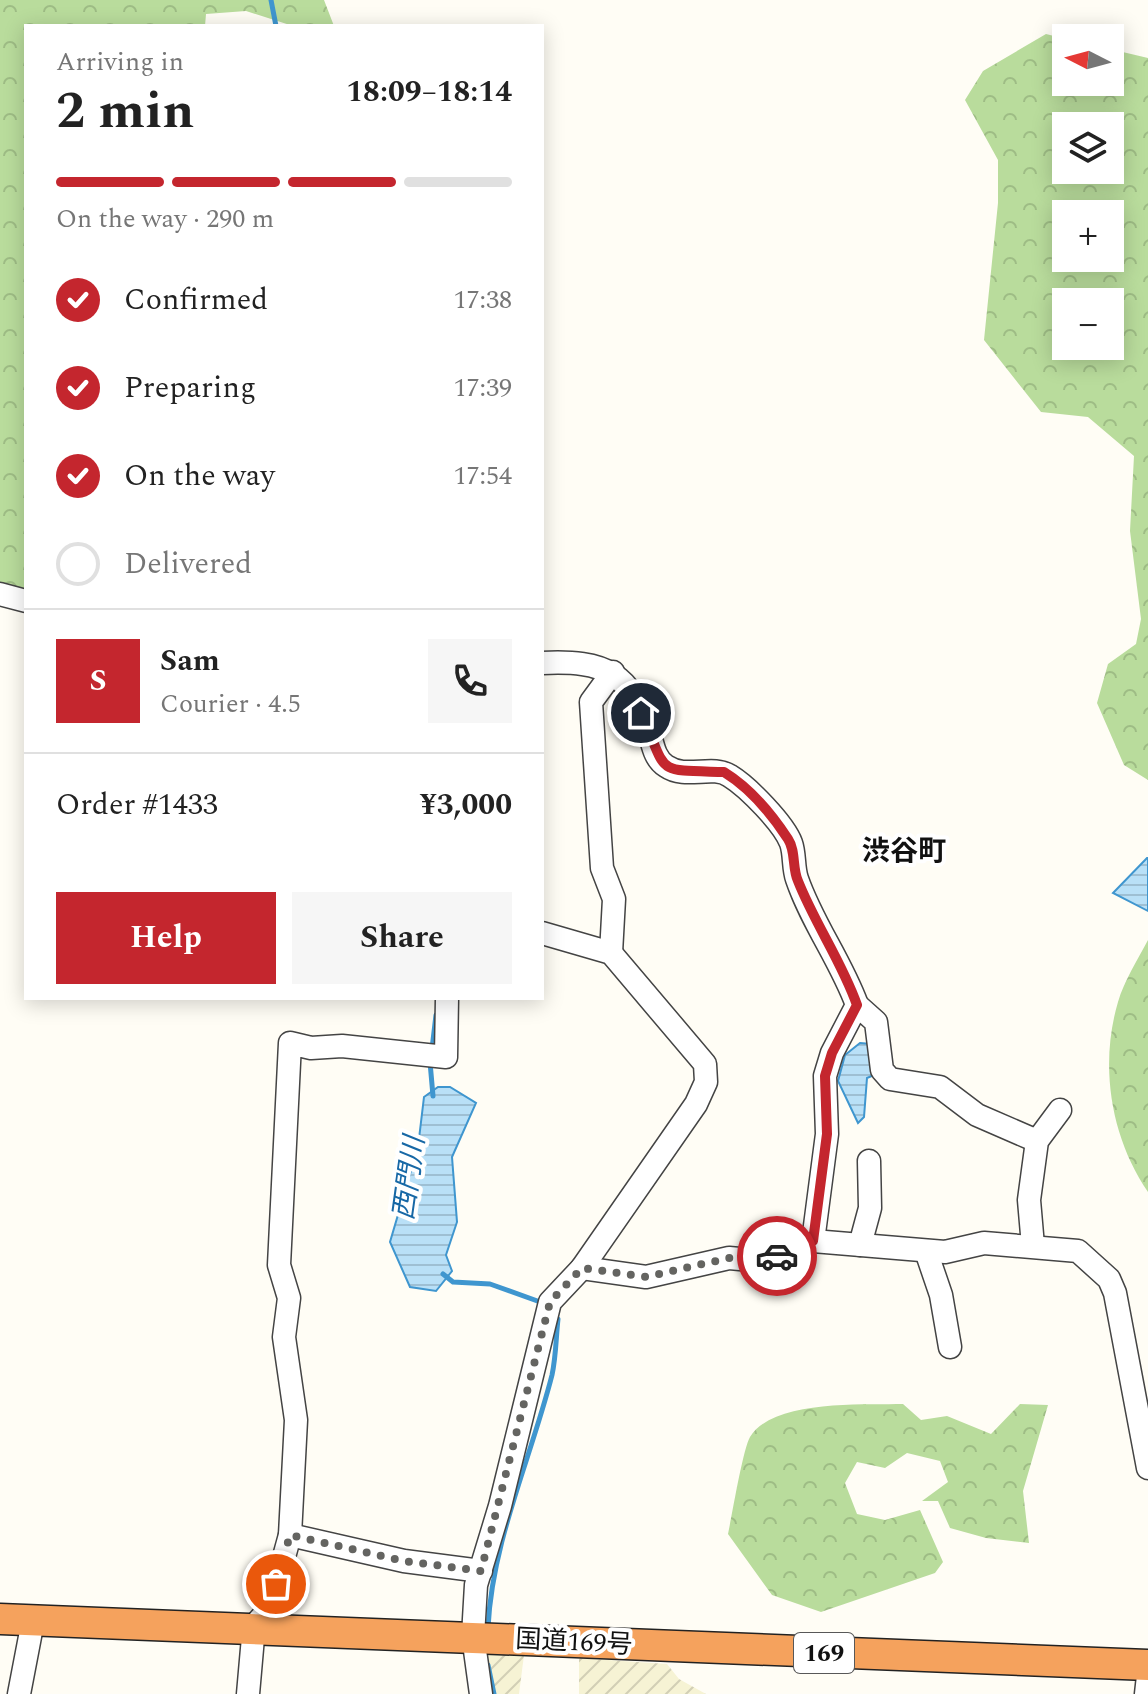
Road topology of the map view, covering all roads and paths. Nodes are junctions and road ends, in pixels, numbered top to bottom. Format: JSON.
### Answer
{"nodes":[{"id":1,"x":0,"y":594,"type":"edge"},
{"id":2,"x":24,"y":600,"type":"edge"},
{"id":3,"x":544,"y":663,"type":"edge"},
{"id":4,"x":613,"y":672,"type":"junction"},
{"id":5,"x":544,"y":934,"type":"edge"},
{"id":6,"x":611,"y":953,"type":"junction"},
{"id":7,"x":447,"y":1000,"type":"edge"},
{"id":8,"x":857,"y":1005,"type":"junction"},
{"id":9,"x":1060,"y":1110,"type":"dead end"},
{"id":10,"x":1037,"y":1141,"type":"junction"},
{"id":11,"x":869,"y":1161,"type":"dead end"},
{"id":12,"x":813,"y":1241,"type":"junction"},
{"id":13,"x":860,"y":1245,"type":"junction"},
{"id":14,"x":1033,"y":1246,"type":"junction"},
{"id":15,"x":926,"y":1251,"type":"junction"},
{"id":16,"x":582,"y":1268,"type":"junction"},
{"id":17,"x":950,"y":1347,"type":"dead end"},
{"id":18,"x":1148,"y":1468,"type":"edge"},
{"id":19,"x":290,"y":1535,"type":"junction"},
{"id":20,"x":481,"y":1571,"type":"junction"},
{"id":21,"x":0,"y":1619,"type":"edge"},
{"id":22,"x":33,"y":1621,"type":"junction"},
{"id":23,"x":254,"y":1626,"type":"junction"},
{"id":24,"x":487,"y":1637,"type":"junction"},
{"id":25,"x":1148,"y":1665,"type":"edge"},
{"id":26,"x":1148,"y":1676,"type":"edge"},
{"id":27,"x":19,"y":1694,"type":"edge"},
{"id":28,"x":248,"y":1694,"type":"edge"},
{"id":29,"x":481,"y":1694,"type":"edge"},
{"id":30,"x":1146,"y":1694,"type":"edge"}],
"edges":[{"from":1,"to":2,"type":"street"},
{"from":3,"to":4,"type":"street"},
{"from":4,"to":6,"type":"street"},
{"from":4,"to":8,"type":"street"},
{"from":5,"to":6,"type":"street"},
{"from":6,"to":16,"type":"street"},
{"from":7,"to":19,"type":"street"},
{"from":8,"to":10,"type":"street"},
{"from":8,"to":12,"type":"street"},
{"from":9,"to":10,"type":"street"},
{"from":10,"to":14,"type":"street"},
{"from":11,"to":13,"type":"street"},
{"from":12,"to":13,"type":"street"},
{"from":12,"to":16,"type":"street"},
{"from":13,"to":15,"type":"street"},
{"from":14,"to":15,"type":"street"},
{"from":14,"to":18,"type":"street"},
{"from":15,"to":17,"type":"street"},
{"from":16,"to":20,"type":"street"},
{"from":19,"to":20,"type":"street"},
{"from":19,"to":23,"type":"street"},
{"from":20,"to":24,"type":"street"},
{"from":21,"to":22,"type":"highway","name":"国道169号","number":"169"},
{"from":22,"to":23,"type":"highway","name":"国道169号","number":"169"},
{"from":22,"to":27,"type":"street"},
{"from":23,"to":24,"type":"highway","name":"国道169号","number":"169"},
{"from":23,"to":28,"type":"street"},
{"from":24,"to":25,"type":"highway","name":"国道169号","number":"169"},
{"from":24,"to":29,"type":"street"},
{"from":26,"to":30,"type":"street"}]}
